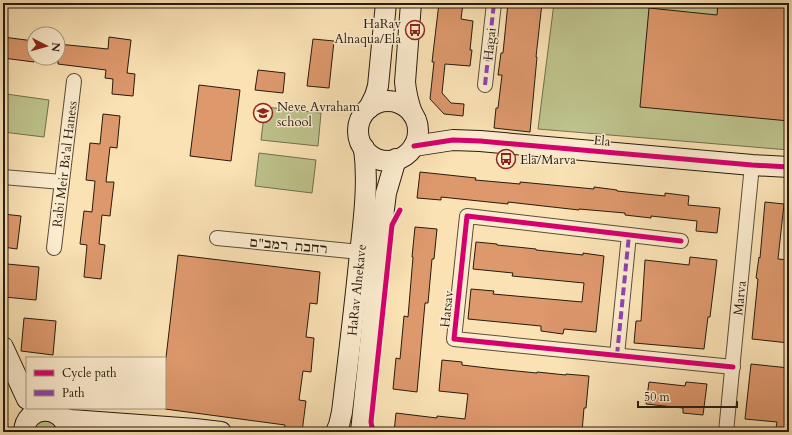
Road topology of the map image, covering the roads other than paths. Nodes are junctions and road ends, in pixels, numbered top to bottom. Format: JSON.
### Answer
{"nodes":[{"id":1,"x":386,"y":3,"type":"edge"},
{"id":2,"x":411,"y":3,"type":"edge"},
{"id":3,"x":494,"y":3,"type":"edge"},
{"id":4,"x":74,"y":81,"type":"dead end"},
{"id":5,"x":485,"y":85,"type":"dead end"},
{"id":6,"x":369,"y":108,"type":"junction"},
{"id":7,"x":414,"y":117,"type":"junction"},
{"id":8,"x":480,"y":141,"type":"junction"},
{"id":9,"x":414,"y":146,"type":"junction"},
{"id":10,"x":364,"y":148,"type":"junction"},
{"id":11,"x":396,"y":159,"type":"junction"},
{"id":12,"x":752,"y":165,"type":"junction"},
{"id":13,"x":789,"y":167,"type":"edge"},
{"id":14,"x":3,"y":176,"type":"edge"},
{"id":15,"x":62,"y":182,"type":"junction"},
{"id":16,"x":629,"y":235,"type":"junction"},
{"id":17,"x":217,"y":238,"type":"dead end"},
{"id":18,"x":680,"y":240,"type":"dead end"},
{"id":19,"x":54,"y":248,"type":"dead end"},
{"id":20,"x":360,"y":252,"type":"junction"},
{"id":21,"x":3,"y":347,"type":"edge"},
{"id":22,"x":617,"y":355,"type":"junction"},
{"id":23,"x":733,"y":366,"type":"junction"},
{"id":24,"x":3,"y":377,"type":"edge"},
{"id":25,"x":26,"y":391,"type":"edge"},
{"id":26,"x":34,"y":409,"type":"edge"},
{"id":27,"x":44,"y":409,"type":"edge"},
{"id":28,"x":65,"y":425,"type":"edge"},
{"id":29,"x":24,"y":431,"type":"edge"},
{"id":30,"x":221,"y":432,"type":"edge"},
{"id":31,"x":336,"y":432,"type":"edge"},
{"id":32,"x":361,"y":432,"type":"edge"},
{"id":33,"x":726,"y":432,"type":"edge"}],
"edges":[{"from":1,"to":6,"type":"main road"},
{"from":2,"to":7,"type":"main road"},
{"from":3,"to":5,"type":"street","name":"Hagai"},
{"from":4,"to":15,"type":"street","name":"Rabi Meir Ba'al Haness"},
{"from":6,"to":7,"type":"main road"},
{"from":6,"to":10,"type":"main road"},
{"from":7,"to":8,"type":"main road","name":"Ela"},
{"from":7,"to":9,"type":"main road"},
{"from":8,"to":9,"type":"main road","name":"Ela"},
{"from":8,"to":12,"type":"main road","name":"Ela"},
{"from":9,"to":11,"type":"main road"},
{"from":10,"to":11,"type":"main road"},
{"from":10,"to":20,"type":"main road","name":"HaRav Alnekave"},
{"from":11,"to":32,"type":"main road","name":"HaRav Alnekave"},
{"from":12,"to":13,"type":"main road","name":"Ela"},
{"from":12,"to":23,"type":"street","name":"Marva"},
{"from":14,"to":15,"type":"street"},
{"from":15,"to":19,"type":"street","name":"Rabi Meir Ba'al Haness"},
{"from":16,"to":18,"type":"street","name":"Hatsav"},
{"from":16,"to":22,"type":"street"},
{"from":16,"to":22,"type":"street","name":"Hatsav"},
{"from":17,"to":20,"type":"street","name":"רחבת רמב\"ם"},
{"from":20,"to":31,"type":"main road","name":"HaRav Alnekave"},
{"from":21,"to":25,"type":"main road"},
{"from":22,"to":23,"type":"street","name":"Hatsav"},
{"from":23,"to":33,"type":"street","name":"Marva"},
{"from":24,"to":29,"type":"main road"},
{"from":26,"to":29,"type":"main road"},
{"from":27,"to":28,"type":"main road"},
{"from":28,"to":30,"type":"main road"}]}
